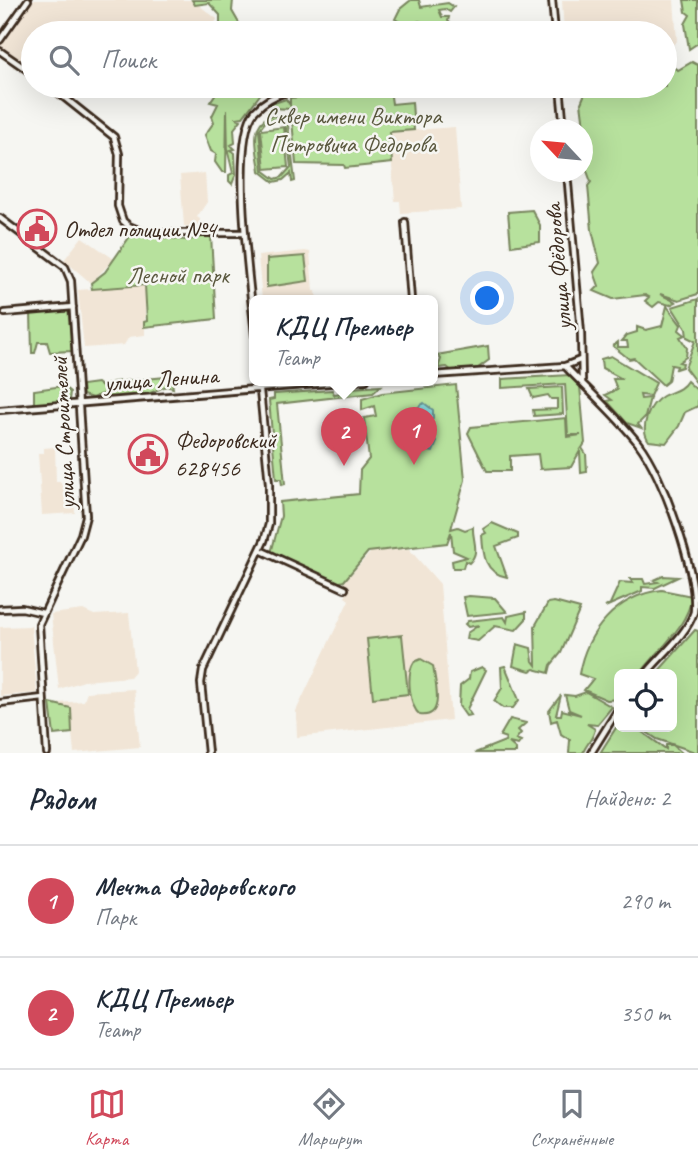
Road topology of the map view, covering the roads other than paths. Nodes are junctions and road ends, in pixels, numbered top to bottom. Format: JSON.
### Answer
{"nodes":[{"id":1,"x":27,"y":0,"type":"edge"},
{"id":2,"x":552,"y":0,"type":"edge"},
{"id":3,"x":554,"y":21,"type":"edge"},
{"id":4,"x":0,"y":40,"type":"edge"},
{"id":5,"x":0,"y":51,"type":"edge"},
{"id":6,"x":21,"y":66,"type":"edge"},
{"id":7,"x":65,"y":98,"type":"edge"},
{"id":8,"x":274,"y":98,"type":"edge"},
{"id":9,"x":561,"y":98,"type":"edge"},
{"id":10,"x":563,"y":119,"type":"edge"},
{"id":11,"x":568,"y":182,"type":"edge"},
{"id":12,"x":0,"y":218,"type":"edge"},
{"id":13,"x":405,"y":222,"type":"dead end"},
{"id":14,"x":245,"y":233,"type":"junction"},
{"id":15,"x":251,"y":295,"type":"edge"},
{"id":16,"x":411,"y":295,"type":"edge"},
{"id":17,"x":73,"y":307,"type":"junction"},
{"id":18,"x":5,"y":313,"type":"dead end"},
{"id":19,"x":581,"y":359,"type":"junction"},
{"id":20,"x":565,"y":366,"type":"junction"},
{"id":21,"x":438,"y":375,"type":"edge"},
{"id":22,"x":582,"y":383,"type":"junction"},
{"id":23,"x":260,"y":386,"type":"edge"},
{"id":24,"x":295,"y":386,"type":"edge"},
{"id":25,"x":260,"y":389,"type":"junction"},
{"id":26,"x":80,"y":403,"type":"junction"},
{"id":27,"x":0,"y":410,"type":"edge"},
{"id":28,"x":260,"y":550,"type":"junction"},
{"id":29,"x":693,"y":565,"type":"junction"},
{"id":30,"x":698,"y":571,"type":"edge"},
{"id":31,"x":345,"y":589,"type":"dead end"},
{"id":32,"x":0,"y":609,"type":"edge"},
{"id":33,"x":43,"y":613,"type":"junction"},
{"id":34,"x":698,"y":617,"type":"edge"},
{"id":35,"x":689,"y":625,"type":"junction"},
{"id":36,"x":650,"y":669,"type":"edge"},
{"id":37,"x":43,"y":698,"type":"junction"},
{"id":38,"x":0,"y":703,"type":"edge"},
{"id":39,"x":614,"y":716,"type":"edge"},
{"id":40,"x":47,"y":753,"type":"edge"},
{"id":41,"x":208,"y":753,"type":"edge"},
{"id":42,"x":591,"y":753,"type":"edge"}],
"edges":[{"from":1,"to":4,"type":"street"},
{"from":2,"to":3,"type":"street"},
{"from":5,"to":6,"type":"street"},
{"from":7,"to":14,"type":"street"},
{"from":8,"to":14,"type":"street"},
{"from":9,"to":10,"type":"street"},
{"from":11,"to":19,"type":"street","name":"улица Фёдорова"},
{"from":12,"to":17,"type":"street","name":"улица Строителей"},
{"from":13,"to":16,"type":"street"},
{"from":14,"to":15,"type":"street"},
{"from":17,"to":18,"type":"street"},
{"from":17,"to":26,"type":"street","name":"улица Строителей"},
{"from":19,"to":20,"type":"street"},
{"from":19,"to":22,"type":"street","name":"улица Фёдорова"},
{"from":20,"to":21,"type":"street"},
{"from":20,"to":22,"type":"street"},
{"from":22,"to":29,"type":"street"},
{"from":23,"to":25,"type":"street"},
{"from":24,"to":25,"type":"street","name":"улица Ленина"},
{"from":25,"to":26,"type":"street","name":"улица Ленина"},
{"from":25,"to":28,"type":"street"},
{"from":26,"to":27,"type":"street","name":"улица Ленина"},
{"from":26,"to":33,"type":"street","name":"улица Строителей"},
{"from":28,"to":31,"type":"street"},
{"from":28,"to":41,"type":"street"},
{"from":29,"to":30,"type":"street"},
{"from":29,"to":35,"type":"street"},
{"from":32,"to":33,"type":"street"},
{"from":33,"to":37,"type":"street","name":"улица Строителей"},
{"from":34,"to":35,"type":"street"},
{"from":35,"to":36,"type":"street"},
{"from":37,"to":38,"type":"street"},
{"from":37,"to":40,"type":"street","name":"улица Строителей"},
{"from":39,"to":42,"type":"street"}]}
